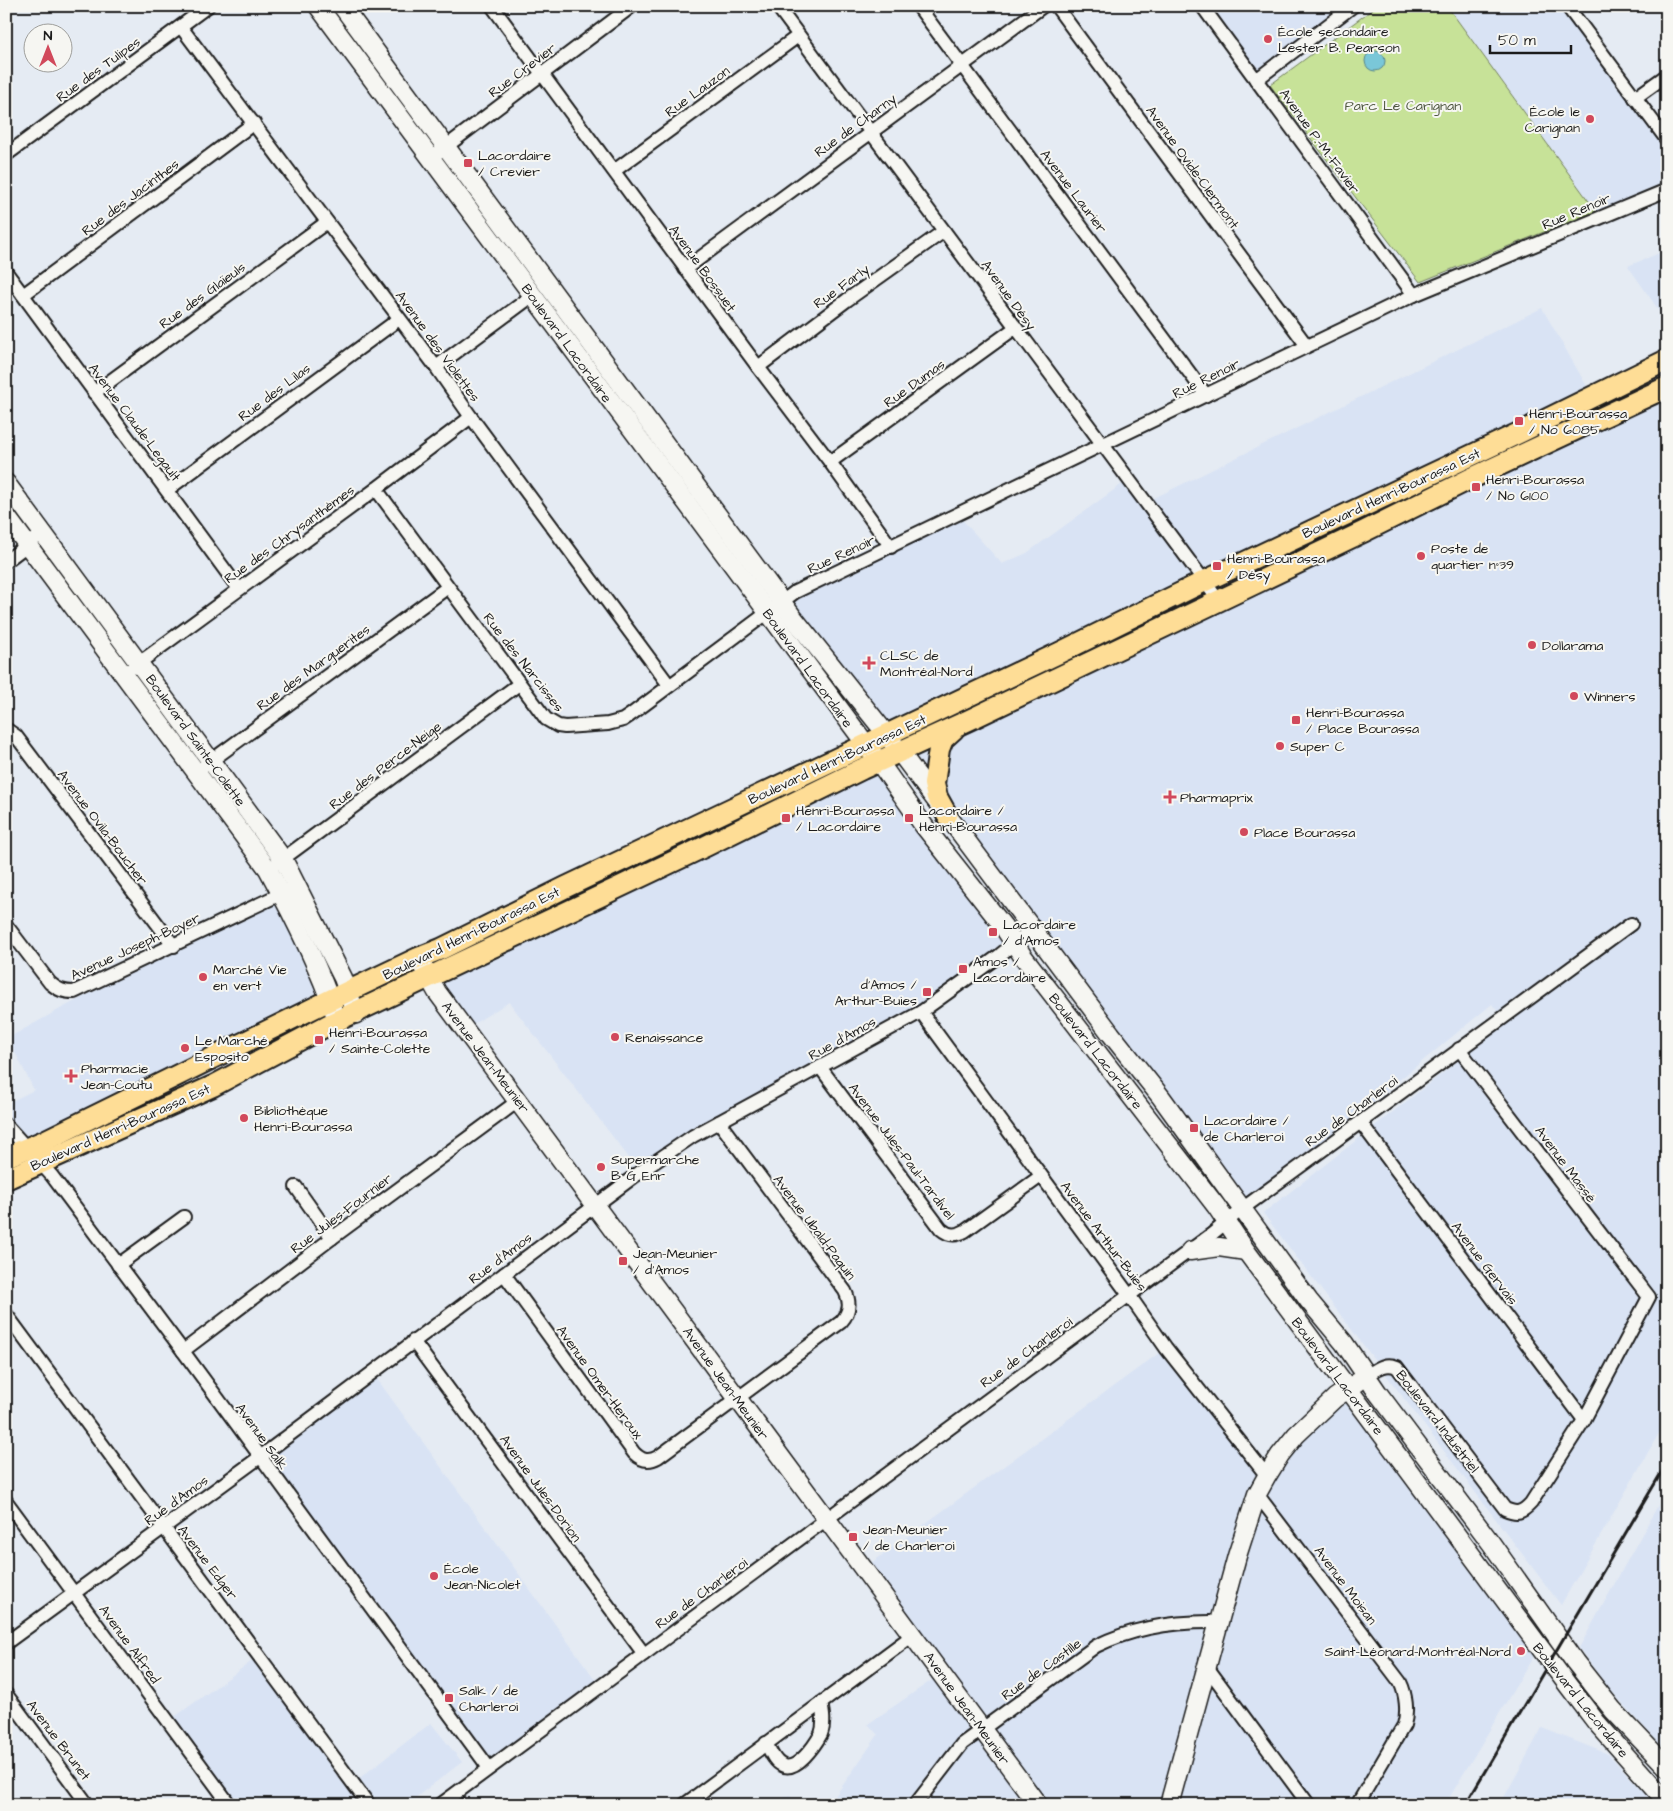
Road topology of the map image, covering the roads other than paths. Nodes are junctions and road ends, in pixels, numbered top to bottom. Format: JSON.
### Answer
{"nodes":[{"id":1,"x":208,"y":6,"type":"edge"},
{"id":2,"x":318,"y":6,"type":"edge"},
{"id":3,"x":342,"y":6,"type":"edge"},
{"id":4,"x":492,"y":6,"type":"edge"},
{"id":5,"x":632,"y":6,"type":"edge"},
{"id":6,"x":777,"y":6,"type":"edge"},
{"id":7,"x":918,"y":6,"type":"edge"},
{"id":8,"x":1043,"y":6,"type":"edge"},
{"id":9,"x":1056,"y":6,"type":"edge"},
{"id":10,"x":1202,"y":6,"type":"edge"},
{"id":11,"x":1354,"y":6,"type":"edge"},
{"id":12,"x":1567,"y":6,"type":"edge"},
{"id":13,"x":181,"y":27,"type":"junction"},
{"id":14,"x":798,"y":36,"type":"junction"},
{"id":15,"x":963,"y":67,"type":"junction"},
{"id":16,"x":542,"y":73,"type":"junction"},
{"id":17,"x":1667,"y":75,"type":"edge"},
{"id":18,"x":1256,"y":80,"type":"junction"},
{"id":19,"x":1635,"y":98,"type":"junction"},
{"id":20,"x":254,"y":123,"type":"junction"},
{"id":21,"x":870,"y":132,"type":"junction"},
{"id":22,"x":1667,"y":140,"type":"edge"},
{"id":23,"x":446,"y":146,"type":"junction"},
{"id":24,"x":6,"y":154,"type":"edge"},
{"id":25,"x":430,"y":158,"type":"junction"},
{"id":26,"x":614,"y":171,"type":"junction"},
{"id":27,"x":1667,"y":190,"type":"edge"},
{"id":28,"x":327,"y":222,"type":"junction"},
{"id":29,"x":944,"y":231,"type":"junction"},
{"id":30,"x":685,"y":269,"type":"junction"},
{"id":31,"x":6,"y":272,"type":"edge"},
{"id":32,"x":23,"y":295,"type":"junction"},
{"id":33,"x":1414,"y":295,"type":"junction"},
{"id":34,"x":532,"y":296,"type":"junction"},
{"id":35,"x":399,"y":319,"type":"junction"},
{"id":36,"x":1015,"y":328,"type":"junction"},
{"id":37,"x":1307,"y":346,"type":"junction"},
{"id":38,"x":1667,"y":360,"type":"edge"},
{"id":39,"x":436,"y":367,"type":"junction"},
{"id":40,"x":758,"y":367,"type":"junction"},
{"id":41,"x":1667,"y":387,"type":"edge"},
{"id":42,"x":94,"y":393,"type":"junction"},
{"id":43,"x":1206,"y":395,"type":"junction"},
{"id":44,"x":470,"y":417,"type":"junction"},
{"id":45,"x":1102,"y":444,"type":"junction"},
{"id":46,"x":830,"y":462,"type":"junction"},
{"id":47,"x":6,"y":483,"type":"edge"},
{"id":48,"x":376,"y":489,"type":"junction"},
{"id":49,"x":167,"y":490,"type":"junction"},
{"id":50,"x":6,"y":516,"type":"edge"},
{"id":51,"x":43,"y":533,"type":"junction"},
{"id":52,"x":28,"y":546,"type":"junction"},
{"id":53,"x":891,"y":547,"type":"junction"},
{"id":54,"x":6,"y":561,"type":"edge"},
{"id":55,"x":1205,"y":581,"type":"junction"},
{"id":56,"x":448,"y":587,"type":"junction"},
{"id":57,"x":239,"y":589,"type":"junction"},
{"id":58,"x":1219,"y":601,"type":"junction"},
{"id":59,"x":782,"y":602,"type":"junction"},
{"id":60,"x":767,"y":612,"type":"junction"},
{"id":61,"x":140,"y":663,"type":"junction"},
{"id":62,"x":124,"y":674,"type":"junction"},
{"id":63,"x":519,"y":684,"type":"junction"},
{"id":64,"x":669,"y":685,"type":"junction"},
{"id":65,"x":969,"y":720,"type":"junction"},
{"id":66,"x":6,"y":729,"type":"edge"},
{"id":67,"x":887,"y":734,"type":"junction"},
{"id":68,"x":865,"y":745,"type":"junction"},
{"id":69,"x":899,"y":752,"type":"junction"},
{"id":70,"x":212,"y":760,"type":"junction"},
{"id":71,"x":878,"y":762,"type":"junction"},
{"id":72,"x":196,"y":773,"type":"junction"},
{"id":73,"x":947,"y":815,"type":"junction"},
{"id":74,"x":283,"y":859,"type":"junction"},
{"id":75,"x":268,"y":869,"type":"junction"},
{"id":76,"x":298,"y":886,"type":"junction"},
{"id":77,"x":282,"y":894,"type":"junction"},
{"id":78,"x":1631,"y":924,"type":"dead end"},
{"id":79,"x":6,"y":925,"type":"edge"},
{"id":80,"x":1033,"y":928,"type":"junction"},
{"id":81,"x":1013,"y":943,"type":"junction"},
{"id":82,"x":174,"y":946,"type":"junction"},
{"id":83,"x":418,"y":958,"type":"junction"},
{"id":84,"x":429,"y":978,"type":"junction"},
{"id":85,"x":348,"y":991,"type":"junction"},
{"id":86,"x":330,"y":1000,"type":"junction"},
{"id":87,"x":921,"y":1012,"type":"junction"},
{"id":88,"x":356,"y":1014,"type":"junction"},
{"id":89,"x":337,"y":1021,"type":"junction"},
{"id":90,"x":1459,"y":1049,"type":"junction"},
{"id":91,"x":820,"y":1067,"type":"junction"},
{"id":92,"x":518,"y":1101,"type":"junction"},
{"id":93,"x":719,"y":1122,"type":"junction"},
{"id":94,"x":1361,"y":1123,"type":"junction"},
{"id":95,"x":6,"y":1125,"type":"edge"},
{"id":96,"x":27,"y":1148,"type":"junction"},
{"id":97,"x":6,"y":1158,"type":"edge"},
{"id":98,"x":40,"y":1164,"type":"junction"},
{"id":99,"x":1041,"y":1176,"type":"junction"},
{"id":100,"x":6,"y":1179,"type":"edge"},
{"id":101,"x":296,"y":1187,"type":"dead end"},
{"id":102,"x":595,"y":1206,"type":"junction"},
{"id":103,"x":1242,"y":1209,"type":"junction"},
{"id":104,"x":184,"y":1217,"type":"dead end"},
{"id":105,"x":1227,"y":1223,"type":"junction"},
{"id":106,"x":332,"y":1238,"type":"junction"},
{"id":107,"x":1190,"y":1250,"type":"junction"},
{"id":108,"x":1246,"y":1251,"type":"junction"},
{"id":109,"x":118,"y":1265,"type":"junction"},
{"id":110,"x":504,"y":1274,"type":"junction"},
{"id":111,"x":1129,"y":1294,"type":"junction"},
{"id":112,"x":1649,"y":1297,"type":"joint"},
{"id":113,"x":6,"y":1314,"type":"edge"},
{"id":114,"x":413,"y":1341,"type":"junction"},
{"id":115,"x":183,"y":1351,"type":"junction"},
{"id":116,"x":1366,"y":1376,"type":"junction"},
{"id":117,"x":1348,"y":1388,"type":"junction"},
{"id":118,"x":738,"y":1398,"type":"junction"},
{"id":119,"x":1584,"y":1420,"type":"junction"},
{"id":120,"x":260,"y":1457,"type":"junction"},
{"id":121,"x":1266,"y":1476,"type":"junction"},
{"id":122,"x":1257,"y":1494,"type":"junction"},
{"id":123,"x":6,"y":1501,"type":"edge"},
{"id":124,"x":826,"y":1518,"type":"junction"},
{"id":125,"x":164,"y":1527,"type":"junction"},
{"id":126,"x":74,"y":1593,"type":"junction"},
{"id":127,"x":1219,"y":1622,"type":"junction"},
{"id":128,"x":913,"y":1635,"type":"junction"},
{"id":129,"x":6,"y":1643,"type":"edge"},
{"id":130,"x":644,"y":1654,"type":"junction"},
{"id":131,"x":1207,"y":1667,"type":"junction"},
{"id":132,"x":6,"y":1694,"type":"edge"},
{"id":133,"x":822,"y":1702,"type":"junction"},
{"id":134,"x":983,"y":1730,"type":"junction"},
{"id":135,"x":766,"y":1744,"type":"junction"},
{"id":136,"x":1667,"y":1766,"type":"edge"},
{"id":137,"x":489,"y":1768,"type":"junction"},
{"id":138,"x":1667,"y":1802,"type":"edge"},
{"id":139,"x":88,"y":1805,"type":"edge"},
{"id":140,"x":230,"y":1805,"type":"edge"},
{"id":141,"x":369,"y":1805,"type":"edge"},
{"id":142,"x":440,"y":1805,"type":"edge"},
{"id":143,"x":684,"y":1805,"type":"edge"},
{"id":144,"x":915,"y":1805,"type":"edge"},
{"id":145,"x":1038,"y":1805,"type":"edge"},
{"id":146,"x":1169,"y":1805,"type":"edge"},
{"id":147,"x":1309,"y":1805,"type":"edge"},
{"id":148,"x":1357,"y":1805,"type":"edge"}],
"edges":[{"from":1,"to":13,"type":"street","name":"Rue des Tulipes"},
{"from":2,"to":25,"type":"main road","name":"Boulevard Lacordaire"},
{"from":3,"to":23,"type":"main road","name":"Boulevard Lacordaire"},
{"from":4,"to":16,"type":"street","name":"Avenue Bossuet"},
{"from":5,"to":16,"type":"street","name":"Rue Crevier"},
{"from":6,"to":14,"type":"street","name":"Avenue Désy"},
{"from":7,"to":15,"type":"street","name":"Avenue Laurier"},
{"from":8,"to":15,"type":"street","name":"Rue de Charny"},
{"from":9,"to":37,"type":"street","name":"Avenue Ovide-Clermont"},
{"from":10,"to":18,"type":"street","name":"Avenue P.-M.-Favier"},
{"from":11,"to":18,"type":"street"},
{"from":12,"to":19,"type":"street"},
{"from":13,"to":20,"type":"street","name":"Avenue des Violettes"},
{"from":13,"to":24,"type":"street","name":"Rue des Tulipes"},
{"from":14,"to":21,"type":"street","name":"Avenue Désy"},
{"from":14,"to":26,"type":"street","name":"Rue Lauzon"},
{"from":15,"to":21,"type":"street","name":"Rue de Charny"},
{"from":15,"to":43,"type":"street","name":"Avenue Laurier"},
{"from":16,"to":23,"type":"street","name":"Rue Crevier"},
{"from":16,"to":26,"type":"street","name":"Avenue Bossuet"},
{"from":17,"to":19,"type":"street"},
{"from":18,"to":33,"type":"street","name":"Avenue P.-M.-Favier"},
{"from":19,"to":22,"type":"street"},
{"from":20,"to":28,"type":"street","name":"Avenue des Violettes"},
{"from":20,"to":32,"type":"street","name":"Rue des Jacinthes"},
{"from":21,"to":29,"type":"street","name":"Avenue Désy"},
{"from":21,"to":30,"type":"street","name":"Rue de Charny"},
{"from":23,"to":25,"type":"street","name":"Rue Crevier"},
{"from":23,"to":59,"type":"main road","name":"Boulevard Lacordaire"},
{"from":25,"to":34,"type":"main road","name":"Boulevard Lacordaire"},
{"from":26,"to":30,"type":"street","name":"Avenue Bossuet"},
{"from":27,"to":33,"type":"street","name":"Rue Renoir"},
{"from":28,"to":35,"type":"street","name":"Avenue des Violettes"},
{"from":28,"to":42,"type":"street","name":"Rue des Glaïeuls"},
{"from":29,"to":36,"type":"street","name":"Avenue Désy"},
{"from":29,"to":40,"type":"street","name":"Rue Farly"},
{"from":30,"to":40,"type":"street","name":"Avenue Bossuet"},
{"from":31,"to":32,"type":"street","name":"Avenue Claude-Legault"},
{"from":32,"to":42,"type":"street","name":"Avenue Claude-Legault"},
{"from":33,"to":37,"type":"street","name":"Rue Renoir"},
{"from":34,"to":39,"type":"street"},
{"from":34,"to":60,"type":"main road","name":"Boulevard Lacordaire"},
{"from":35,"to":39,"type":"street","name":"Avenue des Violettes"},
{"from":35,"to":49,"type":"street","name":"Rue des Lilas"},
{"from":36,"to":45,"type":"street","name":"Avenue Désy"},
{"from":36,"to":46,"type":"street","name":"Rue Dumas"},
{"from":37,"to":43,"type":"street","name":"Rue Renoir"},
{"from":38,"to":55,"type":"main road","name":"Boulevard Henri-Bourassa Est"},
{"from":39,"to":44,"type":"street","name":"Avenue des Violettes"},
{"from":40,"to":46,"type":"street","name":"Avenue Bossuet"},
{"from":41,"to":58,"type":"main road","name":"Boulevard Henri-Bourassa Est"},
{"from":42,"to":49,"type":"street","name":"Avenue Claude-Legault"},
{"from":43,"to":45,"type":"street","name":"Rue Renoir"},
{"from":44,"to":48,"type":"street","name":"Rue des Chrysanthèmes"},
{"from":44,"to":64,"type":"street","name":"Avenue des Violettes"},
{"from":45,"to":53,"type":"street","name":"Rue Renoir"},
{"from":45,"to":55,"type":"street","name":"Avenue Désy"},
{"from":46,"to":53,"type":"street","name":"Avenue Bossuet"},
{"from":47,"to":51,"type":"main road","name":"Boulevard Sainte-Colette"},
{"from":48,"to":56,"type":"street","name":"Rue des Narcisses"},
{"from":48,"to":57,"type":"street","name":"Rue des Chrysanthèmes"},
{"from":49,"to":57,"type":"street","name":"Avenue Claude-Legault"},
{"from":50,"to":52,"type":"main road","name":"Boulevard Sainte-Colette"},
{"from":51,"to":52,"type":"street"},
{"from":51,"to":61,"type":"main road","name":"Boulevard Sainte-Colette"},
{"from":52,"to":54,"type":"street"},
{"from":52,"to":62,"type":"main road","name":"Boulevard Sainte-Colette"},
{"from":53,"to":59,"type":"street","name":"Rue Renoir"},
{"from":55,"to":58,"type":"street","name":"Avenue Désy"},
{"from":55,"to":67,"type":"main road","name":"Boulevard Henri-Bourassa Est"},
{"from":56,"to":63,"type":"street","name":"Rue des Narcisses"},
{"from":56,"to":70,"type":"street","name":"Rue des Marguerites"},
{"from":57,"to":61,"type":"street","name":"Rue des Chrysanthèmes"},
{"from":58,"to":65,"type":"main road","name":"Boulevard Henri-Bourassa Est"},
{"from":59,"to":60,"type":"street","name":"Rue Renoir"},
{"from":59,"to":67,"type":"main road","name":"Boulevard Lacordaire"},
{"from":60,"to":64,"type":"street","name":"Rue des Narcisses"},
{"from":60,"to":68,"type":"main road","name":"Boulevard Lacordaire"},
{"from":61,"to":62,"type":"street","name":"Rue des Chrysanthèmes"},
{"from":61,"to":70,"type":"main road","name":"Boulevard Sainte-Colette"},
{"from":62,"to":72,"type":"main road","name":"Boulevard Sainte-Colette"},
{"from":63,"to":64,"type":"street","name":"Rue des Narcisses"},
{"from":63,"to":74,"type":"street","name":"Rue des Perce-Neige"},
{"from":65,"to":69,"type":"main road","name":"Boulevard Henri-Bourassa Est"},
{"from":65,"to":73,"type":"main road"},
{"from":66,"to":82,"type":"street","name":"Avenue Ovila-Boucher"},
{"from":67,"to":68,"type":"main road","name":"Boulevard Henri-Bourassa Est"},
{"from":67,"to":69,"type":"main road","name":"Boulevard Lacordaire"},
{"from":68,"to":71,"type":"main road","name":"Boulevard Lacordaire"},
{"from":68,"to":83,"type":"main road","name":"Boulevard Henri-Bourassa Est"},
{"from":69,"to":71,"type":"main road","name":"Boulevard Henri-Bourassa Est"},
{"from":69,"to":73,"type":"main road","name":"Boulevard Lacordaire"},
{"from":70,"to":72,"type":"street","name":"Rue des Marguerites"},
{"from":70,"to":74,"type":"main road","name":"Boulevard Sainte-Colette"},
{"from":71,"to":81,"type":"main road","name":"Boulevard Lacordaire"},
{"from":71,"to":84,"type":"main road","name":"Boulevard Henri-Bourassa Est"},
{"from":72,"to":75,"type":"main road","name":"Boulevard Sainte-Colette"},
{"from":73,"to":80,"type":"main road","name":"Boulevard Lacordaire"},
{"from":74,"to":75,"type":"street","name":"Rue des Perce-Neige"},
{"from":74,"to":76,"type":"main road","name":"Boulevard Sainte-Colette"},
{"from":75,"to":77,"type":"main road","name":"Boulevard Sainte-Colette"},
{"from":76,"to":77,"type":"street","name":"Avenue Joseph-Boyer"},
{"from":76,"to":85,"type":"main road","name":"Boulevard Sainte-Colette"},
{"from":77,"to":82,"type":"street","name":"Avenue Joseph-Boyer"},
{"from":77,"to":86,"type":"main road","name":"Boulevard Sainte-Colette"},
{"from":78,"to":90,"type":"street","name":"Rue de Charleroi"},
{"from":79,"to":82,"type":"street","name":"Avenue Joseph-Boyer"},
{"from":80,"to":81,"type":"street","name":"Rue d'Amos"},
{"from":80,"to":103,"type":"main road","name":"Boulevard Lacordaire"},
{"from":81,"to":87,"type":"street","name":"Rue d'Amos"},
{"from":81,"to":105,"type":"main road","name":"Boulevard Lacordaire"},
{"from":83,"to":84,"type":"main road","name":"Avenue Jean-Meunier"},
{"from":83,"to":85,"type":"main road","name":"Boulevard Henri-Bourassa Est"},
{"from":84,"to":88,"type":"main road","name":"Boulevard Henri-Bourassa Est"},
{"from":84,"to":92,"type":"main road","name":"Avenue Jean-Meunier"},
{"from":85,"to":86,"type":"main road","name":"Boulevard Henri-Bourassa Est"},
{"from":85,"to":88,"type":"main road","name":"Boulevard Sainte-Colette"},
{"from":86,"to":89,"type":"main road","name":"Boulevard Sainte-Colette"},
{"from":86,"to":96,"type":"main road","name":"Boulevard Henri-Bourassa Est"},
{"from":87,"to":91,"type":"street","name":"Rue d'Amos"},
{"from":87,"to":99,"type":"street","name":"Avenue Arthur-Buies"},
{"from":88,"to":89,"type":"main road","name":"Boulevard Henri-Bourassa Est"},
{"from":89,"to":98,"type":"main road","name":"Boulevard Henri-Bourassa Est"},
{"from":90,"to":94,"type":"street","name":"Rue de Charleroi"},
{"from":90,"to":112,"type":"street","name":"Avenue Massé"},
{"from":91,"to":93,"type":"street","name":"Rue d'Amos"},
{"from":91,"to":99,"type":"street","name":"Avenue Jules-Paul-Tardivel"},
{"from":92,"to":102,"type":"main road","name":"Avenue Jean-Meunier"},
{"from":92,"to":106,"type":"street","name":"Rue Jules-Fournier"},
{"from":93,"to":102,"type":"street","name":"Rue d'Amos"},
{"from":93,"to":118,"type":"street","name":"Avenue Ubald-Paquin"},
{"from":94,"to":103,"type":"street","name":"Rue de Charleroi"},
{"from":94,"to":119,"type":"street","name":"Avenue Gervais"},
{"from":95,"to":96,"type":"street","name":"Avenue Salk"},
{"from":96,"to":97,"type":"main road","name":"Boulevard Henri-Bourassa Est"},
{"from":96,"to":98,"type":"street","name":"Avenue Salk"},
{"from":98,"to":100,"type":"main road","name":"Boulevard Henri-Bourassa Est"},
{"from":98,"to":109,"type":"street","name":"Avenue Salk"},
{"from":99,"to":111,"type":"street","name":"Avenue Arthur-Buies"},
{"from":101,"to":106,"type":"street"},
{"from":102,"to":110,"type":"street","name":"Rue d'Amos"},
{"from":102,"to":118,"type":"main road","name":"Avenue Jean-Meunier"},
{"from":103,"to":105,"type":"street","name":"Rue de Charleroi"},
{"from":103,"to":116,"type":"main road","name":"Boulevard Lacordaire"},
{"from":104,"to":109,"type":"street"},
{"from":105,"to":107,"type":"street","name":"Rue de Charleroi"},
{"from":105,"to":108,"type":"main road","name":"Boulevard Lacordaire"},
{"from":106,"to":115,"type":"street","name":"Rue Jules-Fournier"},
{"from":107,"to":108,"type":"main road"},
{"from":107,"to":111,"type":"street","name":"Rue de Charleroi"},
{"from":108,"to":117,"type":"main road","name":"Boulevard Lacordaire"},
{"from":109,"to":115,"type":"street","name":"Avenue Salk"},
{"from":110,"to":114,"type":"street","name":"Rue d'Amos"},
{"from":110,"to":118,"type":"street","name":"Avenue Omer-Heroux"},
{"from":111,"to":121,"type":"street","name":"Avenue Arthur-Buies"},
{"from":111,"to":124,"type":"street","name":"Rue de Charleroi"},
{"from":112,"to":119,"type":"street","name":"Boulevard Industriel"},
{"from":113,"to":125,"type":"street","name":"Avenue Edger"},
{"from":114,"to":120,"type":"street","name":"Rue d'Amos"},
{"from":114,"to":130,"type":"street","name":"Avenue Jules-Dorion"},
{"from":115,"to":120,"type":"street","name":"Avenue Salk"},
{"from":116,"to":117,"type":"main road","name":"Boulevard Industriel"},
{"from":116,"to":119,"type":"street","name":"Boulevard Industriel"},
{"from":116,"to":136,"type":"main road","name":"Boulevard Lacordaire"},
{"from":117,"to":121,"type":"main road","name":"Boulevard Industriel"},
{"from":117,"to":138,"type":"main road","name":"Boulevard Lacordaire"},
{"from":118,"to":124,"type":"main road","name":"Avenue Jean-Meunier"},
{"from":120,"to":125,"type":"street","name":"Rue d'Amos"},
{"from":120,"to":137,"type":"street","name":"Avenue Salk"},
{"from":121,"to":122,"type":"main road","name":"Boulevard Industriel"},
{"from":122,"to":127,"type":"main road","name":"Boulevard Industriel"},
{"from":122,"to":148,"type":"street","name":"Avenue Moisan"},
{"from":123,"to":126,"type":"street","name":"Avenue Alfred"},
{"from":124,"to":128,"type":"main road","name":"Avenue Jean-Meunier"},
{"from":124,"to":130,"type":"street","name":"Rue de Charleroi"},
{"from":125,"to":126,"type":"street","name":"Rue d'Amos"},
{"from":125,"to":141,"type":"street","name":"Avenue Edger"},
{"from":126,"to":129,"type":"street","name":"Rue d'Amos"},
{"from":126,"to":140,"type":"street","name":"Avenue Alfred"},
{"from":127,"to":131,"type":"main road","name":"Boulevard Industriel"},
{"from":127,"to":134,"type":"street","name":"Rue de Castille"},
{"from":128,"to":133,"type":"street"},
{"from":128,"to":134,"type":"main road","name":"Avenue Jean-Meunier"},
{"from":130,"to":137,"type":"street","name":"Rue de Charleroi"},
{"from":131,"to":146,"type":"main road","name":"Boulevard Industriel"},
{"from":131,"to":147,"type":"street"},
{"from":132,"to":139,"type":"street","name":"Avenue Brunet"},
{"from":133,"to":135,"type":"street"},
{"from":133,"to":135,"type":"street"},
{"from":134,"to":144,"type":"street","name":"Rue de Castille"},
{"from":134,"to":145,"type":"main road","name":"Avenue Jean-Meunier"},
{"from":135,"to":143,"type":"street"},
{"from":137,"to":142,"type":"street","name":"Rue de Charleroi"}]}
